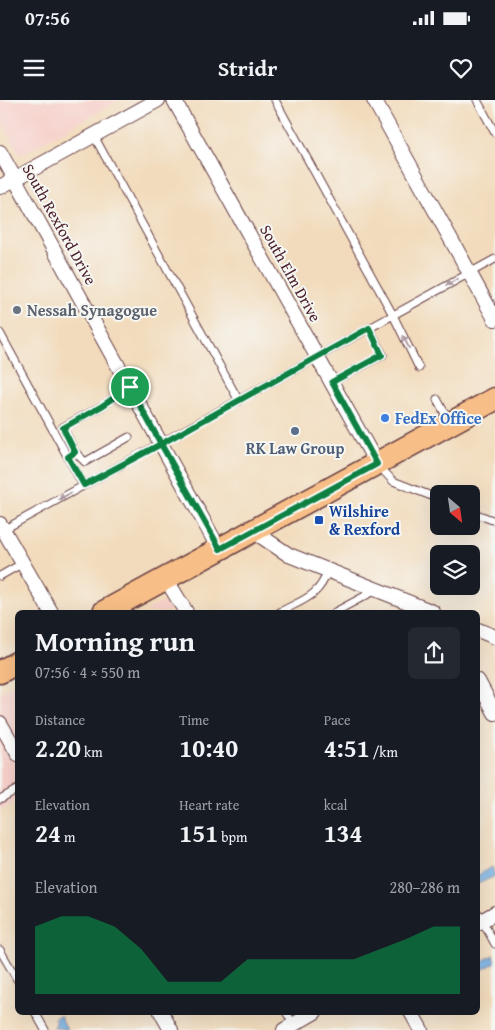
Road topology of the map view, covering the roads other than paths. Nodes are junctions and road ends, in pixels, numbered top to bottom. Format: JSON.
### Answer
{"nodes":[{"id":1,"x":158,"y":100,"type":"edge"},
{"id":2,"x":174,"y":100,"type":"edge"},
{"id":3,"x":275,"y":100,"type":"edge"},
{"id":4,"x":374,"y":100,"type":"edge"},
{"id":5,"x":477,"y":100,"type":"edge"},
{"id":6,"x":495,"y":134,"type":"edge"},
{"id":7,"x":94,"y":136,"type":"junction"},
{"id":8,"x":0,"y":152,"type":"edge"},
{"id":9,"x":15,"y":179,"type":"junction"},
{"id":10,"x":0,"y":187,"type":"edge"},
{"id":11,"x":495,"y":259,"type":"edge"},
{"id":12,"x":470,"y":273,"type":"junction"},
{"id":13,"x":393,"y":315,"type":"junction"},
{"id":14,"x":495,"y":319,"type":"edge"},
{"id":15,"x":369,"y":328,"type":"junction"},
{"id":16,"x":0,"y":333,"type":"edge"},
{"id":17,"x":318,"y":357,"type":"junction"},
{"id":18,"x":419,"y":368,"type":"dead end"},
{"id":19,"x":332,"y":382,"type":"junction"},
{"id":20,"x":130,"y":387,"type":"junction"},
{"id":21,"x":437,"y":399,"type":"dead end"},
{"id":22,"x":495,"y":399,"type":"edge"},
{"id":23,"x":239,"y":401,"type":"junction"},
{"id":24,"x":451,"y":423,"type":"junction"},
{"id":25,"x":129,"y":438,"type":"dead end"},
{"id":26,"x":161,"y":444,"type":"junction"},
{"id":27,"x":75,"y":452,"type":"junction"},
{"id":28,"x":68,"y":457,"type":"junction"},
{"id":29,"x":377,"y":464,"type":"junction"},
{"id":30,"x":84,"y":485,"type":"junction"},
{"id":31,"x":430,"y":495,"type":"edge"},
{"id":32,"x":480,"y":515,"type":"edge"},
{"id":33,"x":495,"y":521,"type":"edge"},
{"id":34,"x":1,"y":528,"type":"edge"},
{"id":35,"x":253,"y":531,"type":"junction"},
{"id":36,"x":220,"y":549,"type":"junction"},
{"id":37,"x":23,"y":563,"type":"junction"},
{"id":38,"x":328,"y":570,"type":"junction"},
{"id":39,"x":0,"y":576,"type":"edge"},
{"id":40,"x":166,"y":579,"type":"junction"},
{"id":41,"x":377,"y":589,"type":"junction"},
{"id":42,"x":51,"y":610,"type":"edge"},
{"id":43,"x":108,"y":610,"type":"edge"},
{"id":44,"x":185,"y":610,"type":"edge"},
{"id":45,"x":284,"y":610,"type":"edge"},
{"id":46,"x":339,"y":610,"type":"edge"},
{"id":47,"x":428,"y":610,"type":"edge"},
{"id":48,"x":480,"y":631,"type":"edge"},
{"id":49,"x":495,"y":637,"type":"edge"},
{"id":50,"x":15,"y":664,"type":"edge"},
{"id":51,"x":0,"y":672,"type":"edge"},
{"id":52,"x":480,"y":685,"type":"edge"},
{"id":53,"x":495,"y":714,"type":"edge"},
{"id":54,"x":0,"y":723,"type":"edge"},
{"id":55,"x":15,"y":749,"type":"edge"},
{"id":56,"x":15,"y":791,"type":"edge"},
{"id":57,"x":0,"y":799,"type":"edge"},
{"id":58,"x":495,"y":913,"type":"edge"},
{"id":59,"x":480,"y":919,"type":"edge"},
{"id":60,"x":480,"y":921,"type":"edge"},
{"id":61,"x":495,"y":944,"type":"edge"},
{"id":62,"x":0,"y":950,"type":"edge"},
{"id":63,"x":15,"y":976,"type":"edge"},
{"id":64,"x":37,"y":1015,"type":"edge"},
{"id":65,"x":163,"y":1015,"type":"edge"},
{"id":66,"x":309,"y":1015,"type":"edge"},
{"id":67,"x":413,"y":1015,"type":"edge"},
{"id":68,"x":290,"y":1024,"type":"edge"},
{"id":69,"x":45,"y":1030,"type":"edge"},
{"id":70,"x":171,"y":1030,"type":"edge"},
{"id":71,"x":421,"y":1030,"type":"edge"}],
"edges":[{"from":1,"to":7,"type":"street"},
{"from":2,"to":17,"type":"street","name":"South Elm Drive"},
{"from":3,"to":13,"type":"lane"},
{"from":4,"to":12,"type":"street"},
{"from":5,"to":6,"type":"lane"},
{"from":7,"to":9,"type":"street"},
{"from":7,"to":23,"type":"lane"},
{"from":8,"to":9,"type":"street","name":"South Rexford Drive"},
{"from":9,"to":10,"type":"street"},
{"from":9,"to":20,"type":"street","name":"South Rexford Drive"},
{"from":11,"to":12,"type":"lane"},
{"from":12,"to":13,"type":"lane","one_way":true},
{"from":12,"to":14,"type":"street"},
{"from":13,"to":15,"type":"lane"},
{"from":18,"to":13,"type":"lane","one_way":true},
{"from":15,"to":17,"type":"lane"},
{"from":15,"to":19,"type":"lane"},
{"from":16,"to":28,"type":"lane"},
{"from":17,"to":19,"type":"street","name":"South Elm Drive"},
{"from":17,"to":23,"type":"lane"},
{"from":19,"to":29,"type":"street","name":"South Elm Drive"},
{"from":20,"to":26,"type":"street","name":"South Rexford Drive"},
{"from":20,"to":27,"type":"lane"},
{"from":21,"to":24,"type":"lane"},
{"from":22,"to":24,"type":"main road"},
{"from":23,"to":26,"type":"lane"},
{"from":24,"to":29,"type":"main road"},
{"from":25,"to":27,"type":"lane"},
{"from":26,"to":30,"type":"lane"},
{"from":26,"to":36,"type":"street","name":"South Rexford Drive"},
{"from":27,"to":28,"type":"lane"},
{"from":28,"to":30,"type":"lane"},
{"from":29,"to":31,"type":"lane"},
{"from":29,"to":35,"type":"main road"},
{"from":30,"to":34,"type":"lane","one_way":true},
{"from":32,"to":33,"type":"lane"},
{"from":34,"to":37,"type":"street"},
{"from":35,"to":36,"type":"main road"},
{"from":35,"to":38,"type":"street"},
{"from":36,"to":40,"type":"main road"},
{"from":37,"to":39,"type":"lane"},
{"from":37,"to":42,"type":"street"},
{"from":38,"to":41,"type":"street"},
{"from":38,"to":45,"type":"lane"},
{"from":40,"to":43,"type":"main road"},
{"from":40,"to":44,"type":"street"},
{"from":41,"to":46,"type":"lane"},
{"from":41,"to":47,"type":"street"},
{"from":48,"to":49,"type":"street"},
{"from":50,"to":51,"type":"main road"},
{"from":52,"to":53,"type":"street"},
{"from":54,"to":55,"type":"street"},
{"from":56,"to":57,"type":"lane"},
{"from":58,"to":59,"type":"street"},
{"from":60,"to":61,"type":"lane"},
{"from":62,"to":63,"type":"lane"},
{"from":64,"to":69,"type":"lane"},
{"from":65,"to":70,"type":"street"},
{"from":66,"to":68,"type":"street"},
{"from":67,"to":71,"type":"street"}]}
